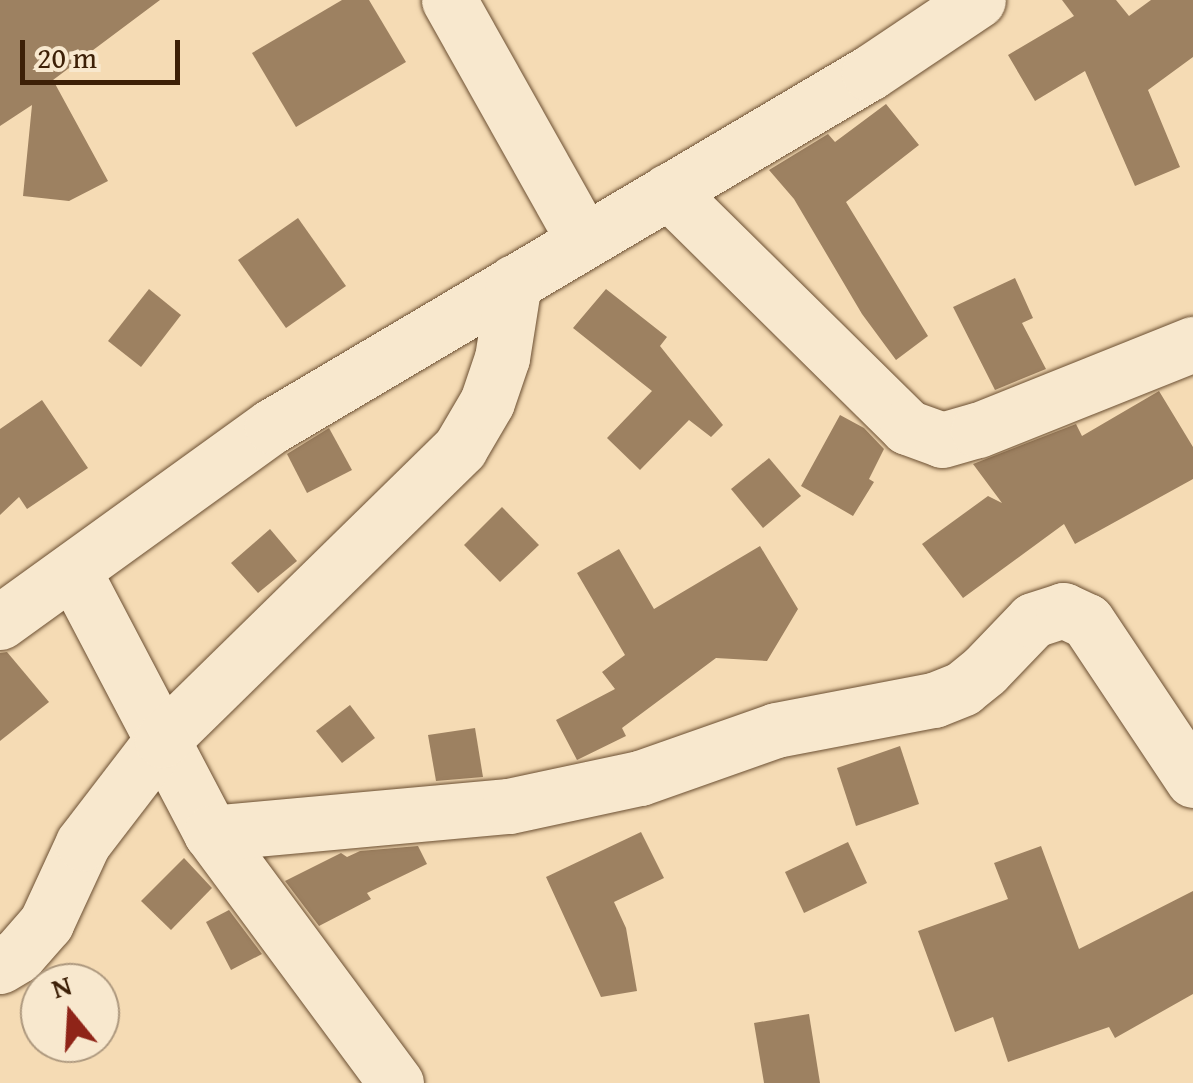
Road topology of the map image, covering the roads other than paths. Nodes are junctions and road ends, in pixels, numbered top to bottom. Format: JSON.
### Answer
{"nodes":[{"id":1,"x":449,"y":0,"type":"edge"},
{"id":2,"x":978,"y":0,"type":"edge"},
{"id":3,"x":668,"y":191,"type":"junction"},
{"id":4,"x":584,"y":241,"type":"junction"},
{"id":5,"x":514,"y":282,"type":"junction"},
{"id":6,"x":1193,"y":344,"type":"edge"},
{"id":7,"x":74,"y":572,"type":"junction"},
{"id":8,"x":0,"y":622,"type":"edge"},
{"id":9,"x":162,"y":740,"type":"junction"},
{"id":10,"x":1193,"y":780,"type":"edge"},
{"id":11,"x":212,"y":833,"type":"junction"},
{"id":12,"x":0,"y":966,"type":"edge"},
{"id":13,"x":396,"y":1083,"type":"edge"}],
"edges":[{"from":1,"to":4,"type":"street"},
{"from":2,"to":3,"type":"street"},
{"from":3,"to":4,"type":"street"},
{"from":3,"to":6,"type":"street"},
{"from":4,"to":5,"type":"street"},
{"from":5,"to":7,"type":"street"},
{"from":5,"to":9,"type":"street"},
{"from":7,"to":8,"type":"street"},
{"from":7,"to":9,"type":"street"},
{"from":9,"to":11,"type":"street"},
{"from":9,"to":12,"type":"street"},
{"from":10,"to":11,"type":"street"},
{"from":11,"to":13,"type":"street"}]}
